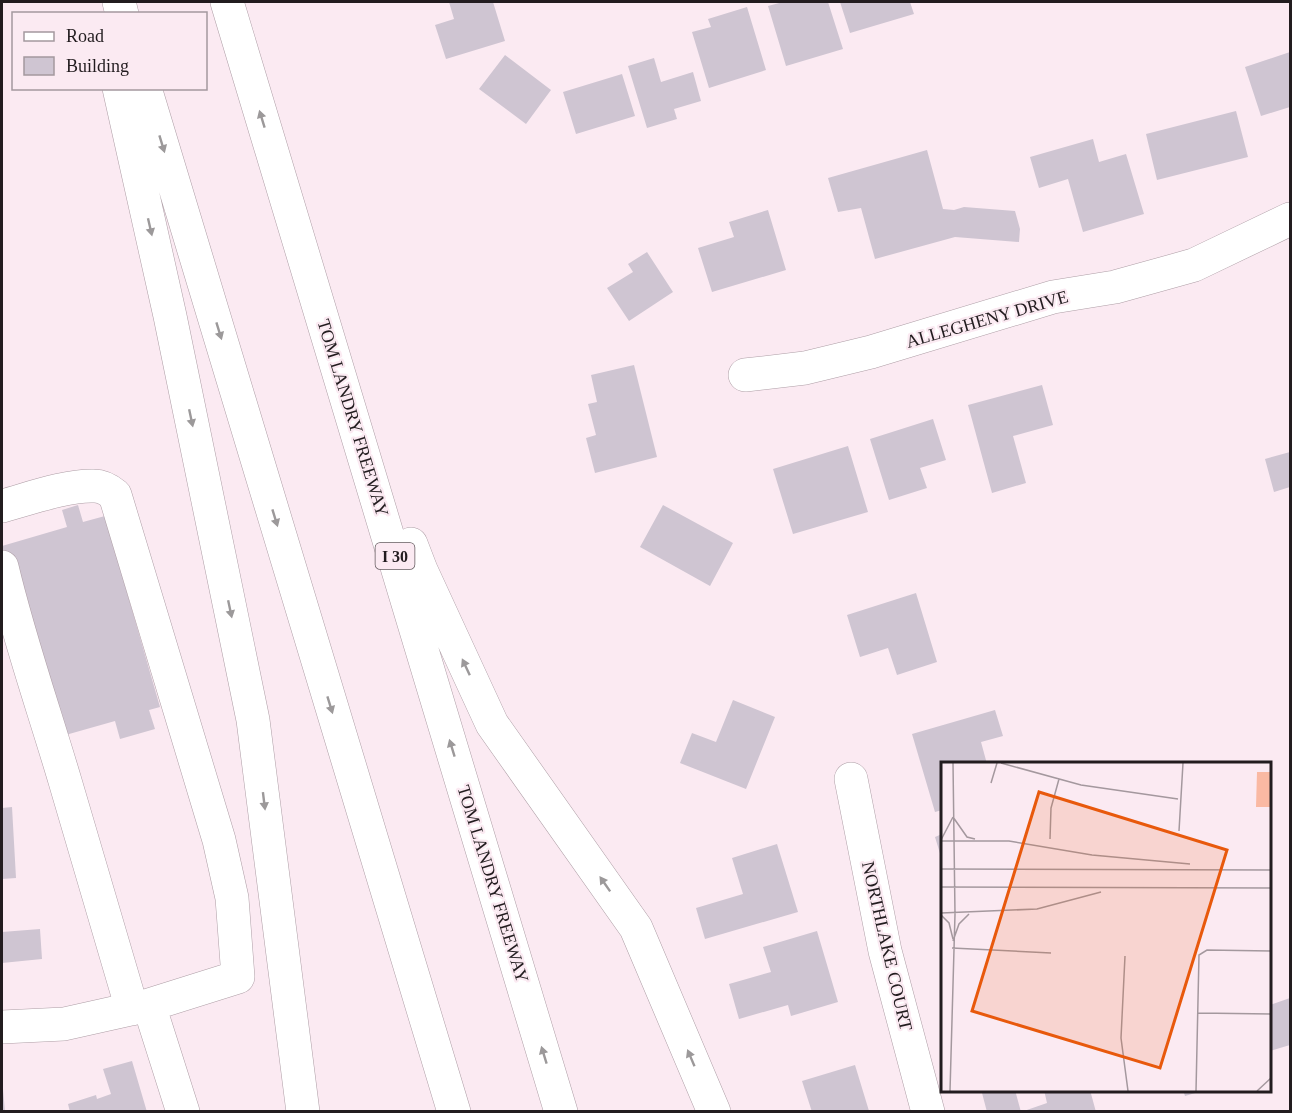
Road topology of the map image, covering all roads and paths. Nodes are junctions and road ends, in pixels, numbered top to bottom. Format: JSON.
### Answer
{"nodes":[{"id":1,"x":227,"y":2,"type":"edge"},
{"id":2,"x":119,"y":90,"type":"edge"},
{"id":3,"x":146,"y":90,"type":"edge"},
{"id":4,"x":277,"y":168,"type":"junction"},
{"id":5,"x":1290,"y":219,"type":"edge"},
{"id":6,"x":745,"y":375,"type":"dead end"},
{"id":7,"x":2,"y":506,"type":"edge"},
{"id":8,"x":2,"y":567,"type":"edge"},
{"id":9,"x":851,"y":779,"type":"dead end"},
{"id":10,"x":141,"y":1007,"type":"junction"},
{"id":11,"x":2,"y":1027,"type":"edge"},
{"id":12,"x":183,"y":1112,"type":"edge"},
{"id":13,"x":303,"y":1112,"type":"edge"},
{"id":14,"x":454,"y":1112,"type":"edge"},
{"id":15,"x":561,"y":1112,"type":"edge"},
{"id":16,"x":714,"y":1112,"type":"edge"},
{"id":17,"x":928,"y":1112,"type":"edge"}],
"edges":[{"from":4,"to":1,"type":"main road","name":"TOM LANDRY FREEWAY","number":"I 30","one_way":true},
{"from":2,"to":13,"type":"main road","one_way":true},
{"from":3,"to":14,"type":"main road","one_way":true},
{"from":15,"to":4,"type":"main road","name":"TOM LANDRY FREEWAY","number":"I 30","one_way":true},
{"from":16,"to":4,"type":"main road","one_way":true},
{"from":5,"to":6,"type":"main road","name":"ALLEGHENY DRIVE"},
{"from":7,"to":10,"type":"main road"},
{"from":8,"to":10,"type":"main road"},
{"from":9,"to":17,"type":"main road","name":"NORTHLAKE COURT"},
{"from":10,"to":11,"type":"main road"},
{"from":10,"to":12,"type":"main road"}]}
